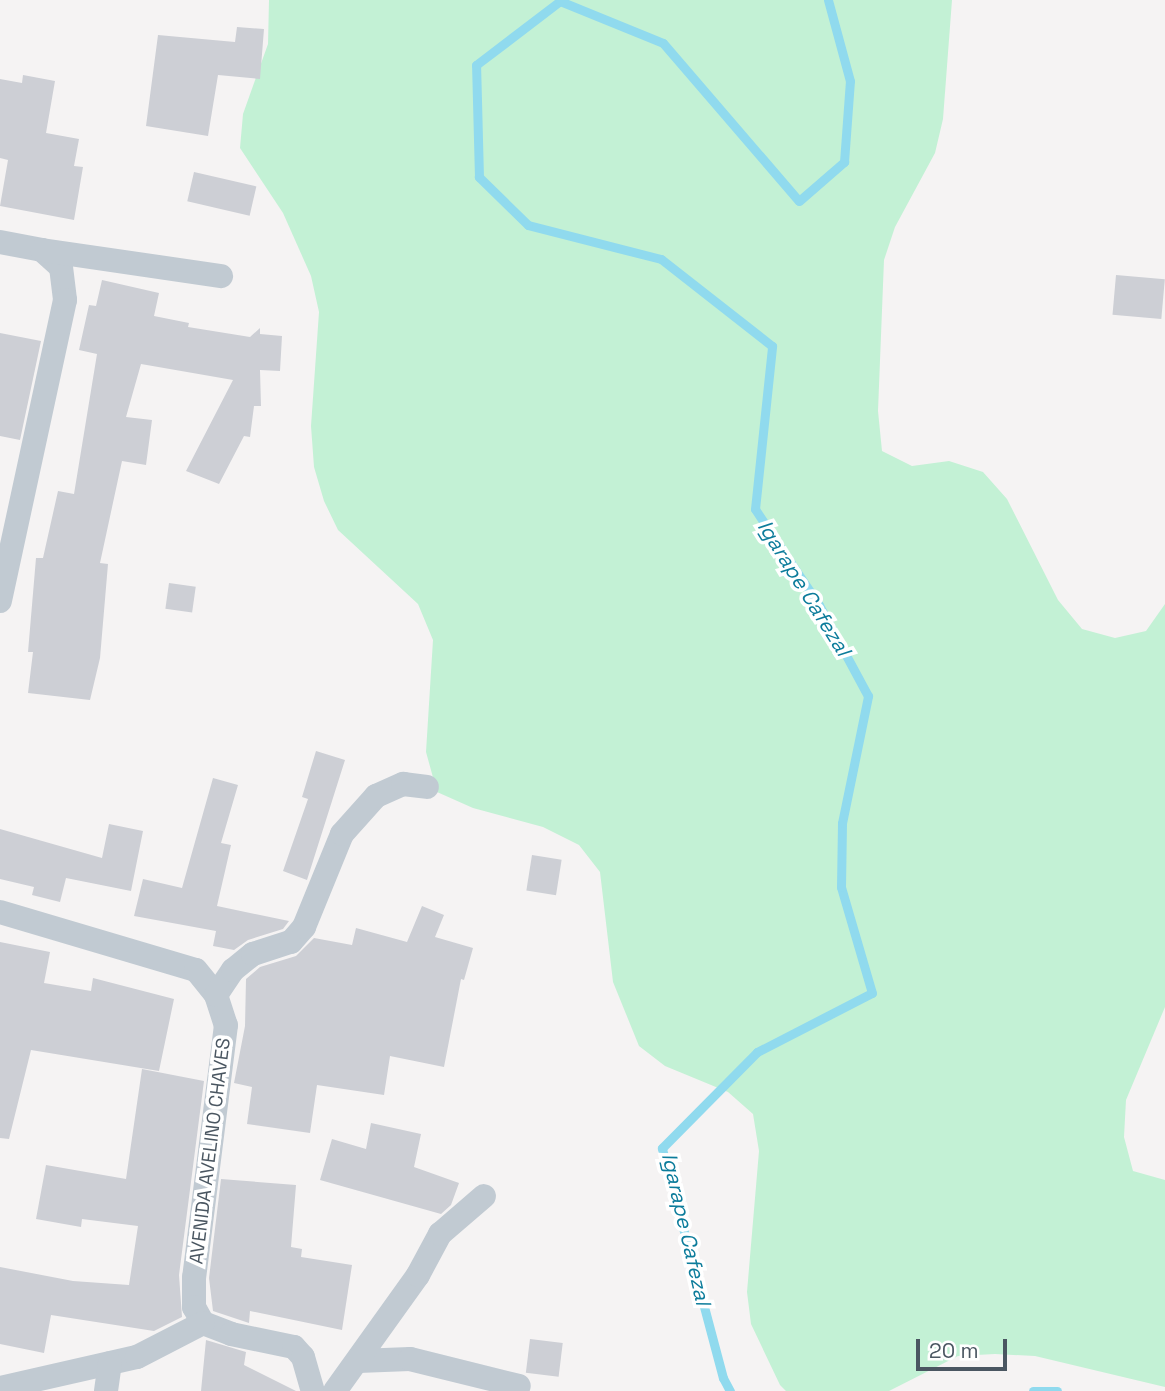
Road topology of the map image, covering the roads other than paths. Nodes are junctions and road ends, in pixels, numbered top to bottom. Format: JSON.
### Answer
{"nodes":[{"id":1,"x":0,"y":242,"type":"edge"},
{"id":2,"x":42,"y":250,"type":"junction"},
{"id":3,"x":221,"y":276,"type":"dead end"},
{"id":4,"x":0,"y":601,"type":"edge"},
{"id":5,"x":427,"y":787,"type":"dead end"},
{"id":6,"x":0,"y":912,"type":"edge"},
{"id":7,"x":216,"y":995,"type":"junction"},
{"id":8,"x":484,"y":1196,"type":"dead end"},
{"id":9,"x":203,"y":1322,"type":"junction"},
{"id":10,"x":358,"y":1361,"type":"junction"},
{"id":11,"x":110,"y":1363,"type":"junction"},
{"id":12,"x":519,"y":1386,"type":"dead end"},
{"id":13,"x":0,"y":1388,"type":"edge"},
{"id":14,"x":106,"y":1391,"type":"edge"},
{"id":15,"x":313,"y":1391,"type":"edge"},
{"id":16,"x":335,"y":1391,"type":"edge"}],
"edges":[{"from":1,"to":2,"type":"street"},
{"from":2,"to":3,"type":"street"},
{"from":2,"to":4,"type":"street"},
{"from":5,"to":7,"type":"street"},
{"from":6,"to":7,"type":"street","name":"AVENIDA AVELINO CHAVES"},
{"from":7,"to":9,"type":"street","name":"AVENIDA AVELINO CHAVES"},
{"from":8,"to":10,"type":"street"},
{"from":9,"to":11,"type":"street"},
{"from":9,"to":15,"type":"street"},
{"from":10,"to":12,"type":"street"},
{"from":10,"to":16,"type":"street"},
{"from":11,"to":13,"type":"street"},
{"from":11,"to":14,"type":"street"}]}
